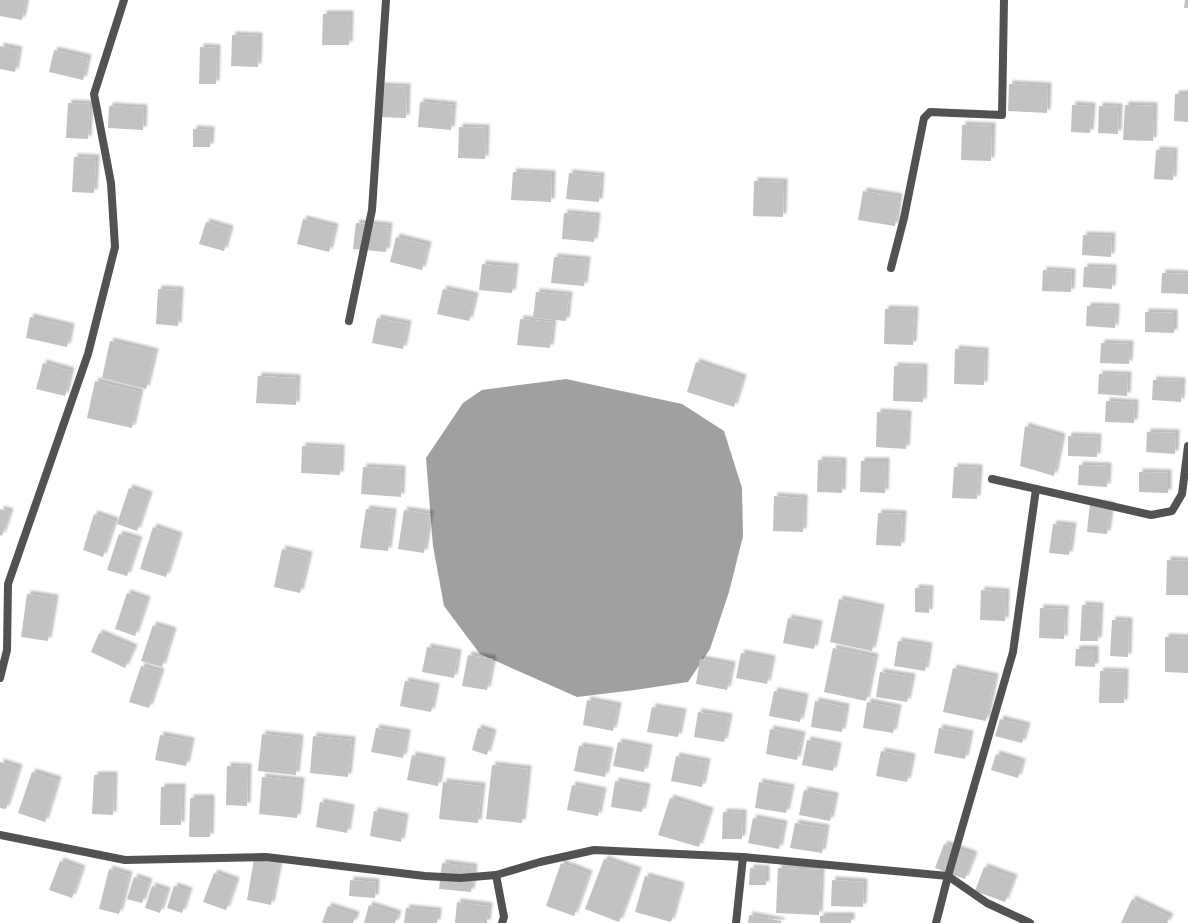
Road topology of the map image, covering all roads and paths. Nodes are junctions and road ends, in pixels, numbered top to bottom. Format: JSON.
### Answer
{"nodes":[{"id":1,"x":124,"y":0,"type":"edge"},
{"id":2,"x":386,"y":0,"type":"edge"},
{"id":3,"x":1004,"y":0,"type":"edge"},
{"id":4,"x":891,"y":268,"type":"dead end"},
{"id":5,"x":349,"y":321,"type":"dead end"},
{"id":6,"x":1188,"y":446,"type":"edge"},
{"id":7,"x":992,"y":479,"type":"dead end"},
{"id":8,"x":1036,"y":489,"type":"junction"},
{"id":9,"x":0,"y":678,"type":"edge"},
{"id":10,"x":0,"y":835,"type":"edge"},
{"id":11,"x":743,"y":857,"type":"junction"},
{"id":12,"x":496,"y":876,"type":"junction"},
{"id":13,"x":948,"y":876,"type":"junction"},
{"id":14,"x":502,"y":923,"type":"edge"},
{"id":15,"x":736,"y":923,"type":"edge"},
{"id":16,"x":936,"y":923,"type":"edge"},
{"id":17,"x":1030,"y":923,"type":"edge"}],
"edges":[{"from":1,"to":9,"type":"street"},
{"from":2,"to":5,"type":"street"},
{"from":3,"to":4,"type":"street"},
{"from":6,"to":8,"type":"street"},
{"from":7,"to":8,"type":"street"},
{"from":8,"to":13,"type":"street"},
{"from":10,"to":12,"type":"street"},
{"from":11,"to":12,"type":"street"},
{"from":11,"to":13,"type":"street"},
{"from":11,"to":15,"type":"street"},
{"from":12,"to":14,"type":"street"},
{"from":13,"to":16,"type":"street"},
{"from":13,"to":17,"type":"street"}]}
